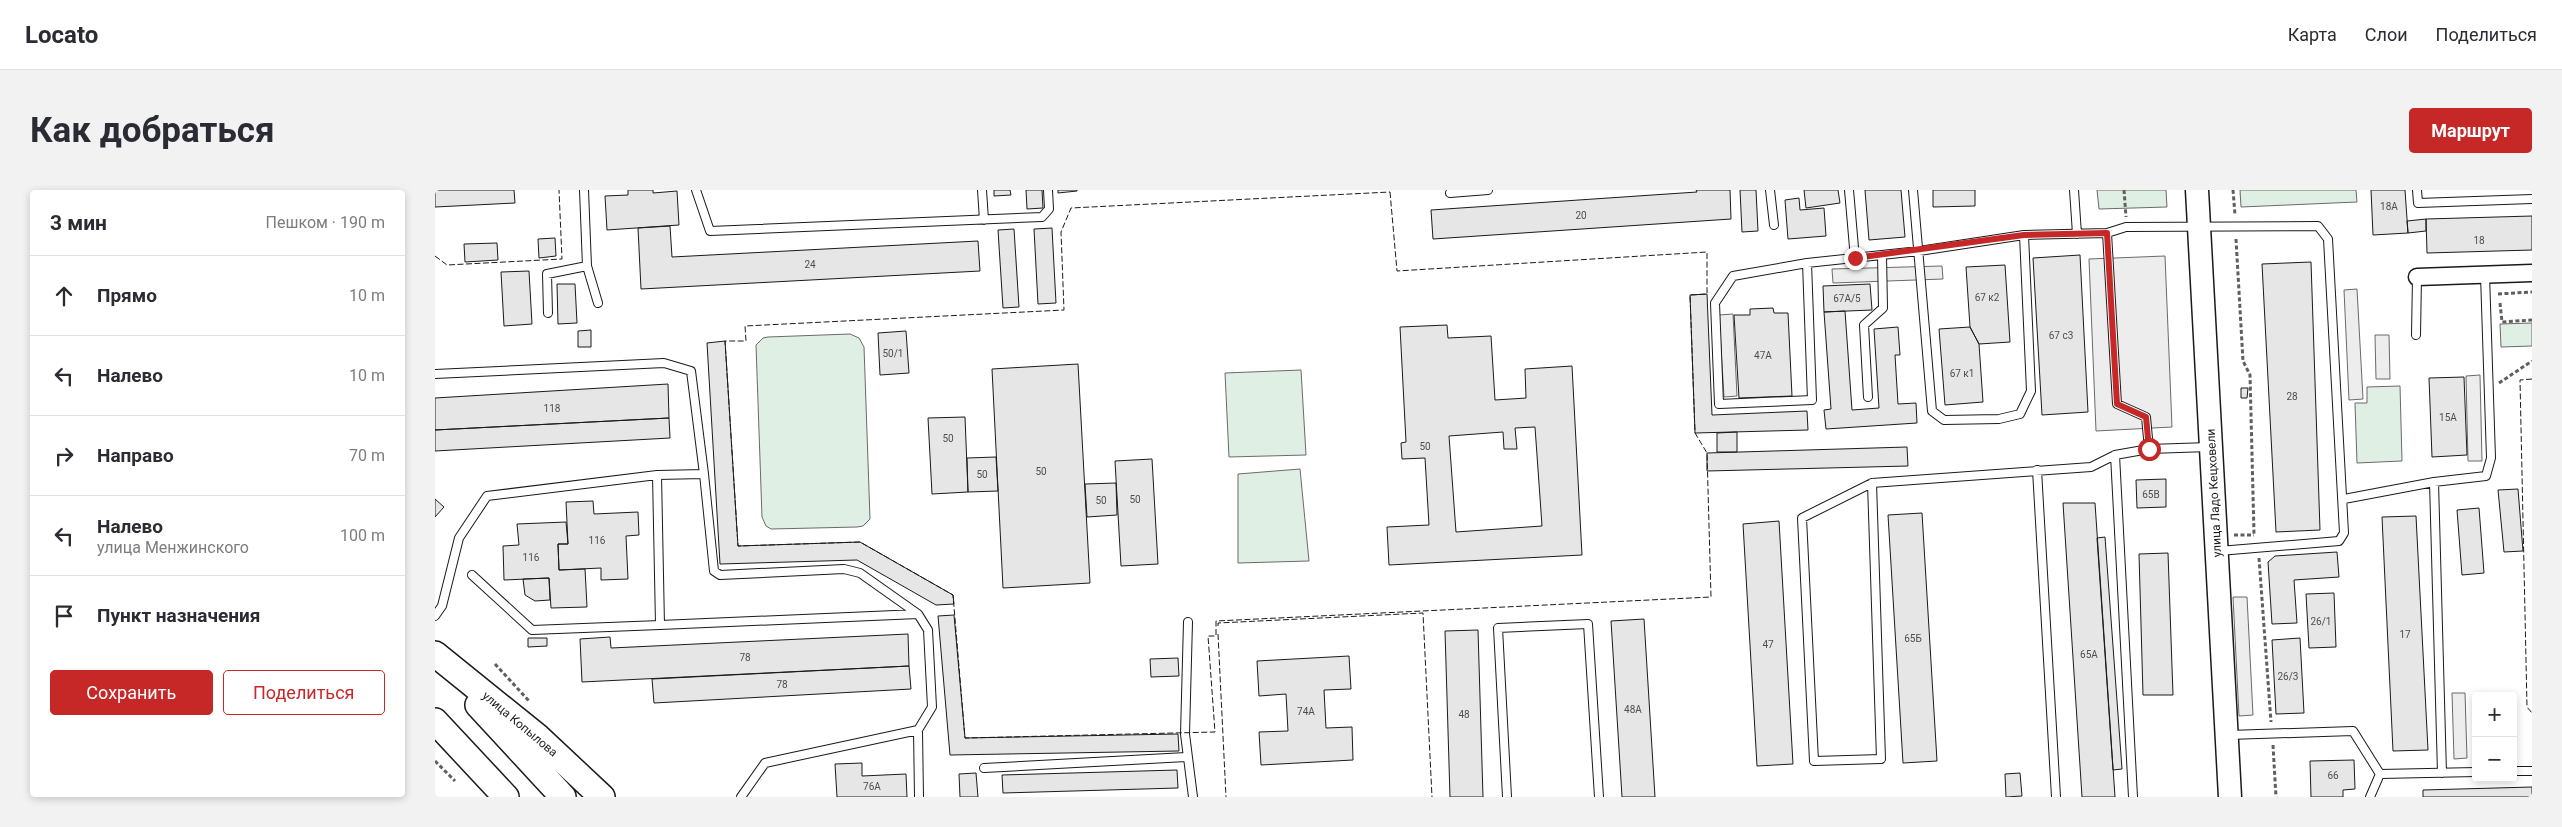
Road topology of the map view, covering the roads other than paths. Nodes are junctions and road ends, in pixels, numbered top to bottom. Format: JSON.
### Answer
{"nodes":[{"id":1,"x":584,"y":190,"type":"edge"},
{"id":2,"x":696,"y":190,"type":"edge"},
{"id":3,"x":982,"y":190,"type":"edge"},
{"id":4,"x":1048,"y":190,"type":"edge"},
{"id":5,"x":1488,"y":190,"type":"edge"},
{"id":6,"x":1770,"y":190,"type":"edge"},
{"id":7,"x":1849,"y":190,"type":"edge"},
{"id":8,"x":1913,"y":190,"type":"edge"},
{"id":9,"x":2074,"y":190,"type":"edge"},
{"id":10,"x":2197,"y":190,"type":"edge"},
{"id":11,"x":2417,"y":190,"type":"edge"},
{"id":12,"x":1450,"y":193,"type":"dead end"},
{"id":13,"x":2532,"y":199,"type":"edge"},
{"id":14,"x":984,"y":220,"type":"junction"},
{"id":15,"x":1774,"y":225,"type":"dead end"},
{"id":16,"x":2199,"y":226,"type":"junction"},
{"id":17,"x":2107,"y":233,"type":"junction"},
{"id":18,"x":2077,"y":234,"type":"junction"},
{"id":19,"x":2024,"y":235,"type":"junction"},
{"id":20,"x":1919,"y":251,"type":"junction"},
{"id":21,"x":1881,"y":255,"type":"junction"},
{"id":22,"x":1855,"y":258,"type":"junction"},
{"id":23,"x":1807,"y":263,"type":"junction"},
{"id":24,"x":587,"y":266,"type":"junction"},
{"id":25,"x":2532,"y":273,"type":"edge"},
{"id":26,"x":2485,"y":275,"type":"junction"},
{"id":27,"x":2417,"y":277,"type":"joint"},
{"id":28,"x":598,"y":303,"type":"dead end"},
{"id":29,"x":548,"y":313,"type":"dead end"},
{"id":30,"x":2416,"y":335,"type":"dead end"},
{"id":31,"x":435,"y":374,"type":"edge"},
{"id":32,"x":1867,"y":397,"type":"dead end"},
{"id":33,"x":2211,"y":447,"type":"junction"},
{"id":34,"x":2149,"y":449,"type":"junction"},
{"id":35,"x":2115,"y":455,"type":"junction"},
{"id":36,"x":2037,"y":470,"type":"junction"},
{"id":37,"x":704,"y":474,"type":"junction"},
{"id":38,"x":657,"y":475,"type":"junction"},
{"id":39,"x":2434,"y":482,"type":"junction"},
{"id":40,"x":1872,"y":483,"type":"junction"},
{"id":41,"x":2344,"y":499,"type":"junction"},
{"id":42,"x":2217,"y":551,"type":"junction"},
{"id":43,"x":472,"y":574,"type":"dead end"},
{"id":44,"x":918,"y":614,"type":"junction"},
{"id":45,"x":435,"y":616,"type":"edge"},
{"id":46,"x":1187,"y":622,"type":"dead end"},
{"id":47,"x":660,"y":625,"type":"junction"},
{"id":48,"x":435,"y":654,"type":"edge"},
{"id":49,"x":435,"y":659,"type":"edge"},
{"id":50,"x":435,"y":721,"type":"edge"},
{"id":51,"x":918,"y":730,"type":"junction"},
{"id":52,"x":2227,"y":736,"type":"junction"},
{"id":53,"x":1186,"y":757,"type":"junction"},
{"id":54,"x":984,"y":768,"type":"dead end"},
{"id":55,"x":2517,"y":771,"type":"edge"},
{"id":56,"x":2532,"y":771,"type":"edge"},
{"id":57,"x":2472,"y":772,"type":"edge"},
{"id":58,"x":2442,"y":773,"type":"junction"},
{"id":59,"x":2380,"y":774,"type":"junction"},
{"id":60,"x":506,"y":797,"type":"edge"},
{"id":61,"x":563,"y":797,"type":"edge"},
{"id":62,"x":602,"y":797,"type":"edge"},
{"id":63,"x":741,"y":797,"type":"edge"},
{"id":64,"x":919,"y":797,"type":"edge"},
{"id":65,"x":1193,"y":797,"type":"edge"},
{"id":66,"x":1507,"y":797,"type":"edge"},
{"id":67,"x":1599,"y":797,"type":"edge"},
{"id":68,"x":2056,"y":797,"type":"edge"},
{"id":69,"x":2133,"y":797,"type":"edge"},
{"id":70,"x":2230,"y":797,"type":"edge"},
{"id":71,"x":2370,"y":797,"type":"edge"}],
"edges":[{"from":1,"to":24,"type":"lane"},
{"from":2,"to":14,"type":"lane"},
{"from":3,"to":14,"type":"lane"},
{"from":4,"to":14,"type":"lane"},
{"from":5,"to":12,"type":"lane"},
{"from":6,"to":15,"type":"lane"},
{"from":7,"to":22,"type":"lane"},
{"from":8,"to":20,"type":"lane"},
{"from":9,"to":18,"type":"lane"},
{"from":10,"to":16,"type":"main road","name":"улица Ладо Кецховели"},
{"from":11,"to":13,"type":"lane"},
{"from":16,"to":17,"type":"lane"},
{"from":16,"to":33,"type":"main road","name":"улица Ладо Кецховели"},
{"from":16,"to":41,"type":"lane"},
{"from":17,"to":18,"type":"lane"},
{"from":17,"to":34,"type":"lane"},
{"from":18,"to":19,"type":"lane"},
{"from":19,"to":20,"type":"lane"},
{"from":19,"to":20,"type":"lane"},
{"from":20,"to":21,"type":"lane"},
{"from":21,"to":22,"type":"lane"},
{"from":21,"to":32,"type":"lane"},
{"from":22,"to":23,"type":"lane"},
{"from":23,"to":23,"type":"lane"},
{"from":24,"to":28,"type":"lane"},
{"from":24,"to":29,"type":"lane"},
{"from":25,"to":26,"type":"street"},
{"from":26,"to":27,"type":"street"},
{"from":26,"to":39,"type":"lane"},
{"from":27,"to":30,"type":"lane"},
{"from":31,"to":37,"type":"lane"},
{"from":33,"to":34,"type":"lane"},
{"from":33,"to":42,"type":"main road","name":"улица Ладо Кецховели"},
{"from":34,"to":35,"type":"lane"},
{"from":35,"to":36,"type":"lane"},
{"from":35,"to":69,"type":"lane"},
{"from":36,"to":40,"type":"lane"},
{"from":36,"to":68,"type":"lane"},
{"from":37,"to":38,"type":"lane"},
{"from":37,"to":44,"type":"lane"},
{"from":38,"to":45,"type":"lane"},
{"from":38,"to":47,"type":"lane"},
{"from":39,"to":41,"type":"lane"},
{"from":39,"to":58,"type":"lane"},
{"from":40,"to":40,"type":"lane"},
{"from":41,"to":42,"type":"lane"},
{"from":42,"to":52,"type":"main road","name":"улица Ладо Кецховели"},
{"from":43,"to":47,"type":"lane"},
{"from":44,"to":47,"type":"lane"},
{"from":44,"to":51,"type":"lane"},
{"from":46,"to":53,"type":"lane"},
{"from":48,"to":62,"type":"main road","name":"улица Копылова"},
{"from":49,"to":61,"type":"main road"},
{"from":50,"to":60,"type":"main road"},
{"from":51,"to":63,"type":"lane"},
{"from":51,"to":64,"type":"lane"},
{"from":52,"to":59,"type":"lane"},
{"from":52,"to":70,"type":"main road","name":"улица Ладо Кецховели"},
{"from":53,"to":54,"type":"lane"},
{"from":53,"to":65,"type":"lane"},
{"from":55,"to":56,"type":"lane"},
{"from":57,"to":58,"type":"lane"},
{"from":58,"to":59,"type":"lane"},
{"from":59,"to":71,"type":"lane"},
{"from":66,"to":67,"type":"lane"}]}
